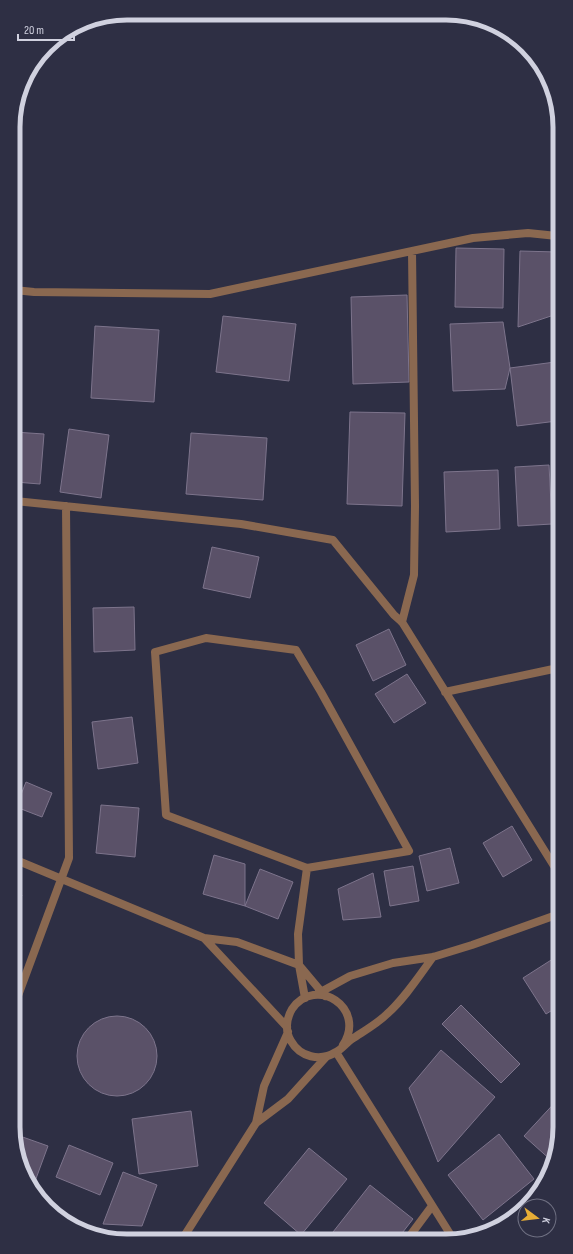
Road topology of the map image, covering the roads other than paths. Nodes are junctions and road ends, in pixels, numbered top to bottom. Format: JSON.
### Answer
{"nodes":[{"id":1,"x":553,"y":236,"type":"edge"},
{"id":2,"x":412,"y":251,"type":"junction"},
{"id":3,"x":20,"y":291,"type":"edge"},
{"id":4,"x":20,"y":501,"type":"edge"},
{"id":5,"x":66,"y":506,"type":"junction"},
{"id":6,"x":402,"y":622,"type":"junction"},
{"id":7,"x":553,"y":669,"type":"edge"},
{"id":8,"x":445,"y":692,"type":"junction"},
{"id":9,"x":20,"y":862,"type":"edge"},
{"id":10,"x":553,"y":864,"type":"edge"},
{"id":11,"x":307,"y":868,"type":"junction"},
{"id":12,"x":62,"y":880,"type":"junction"},
{"id":13,"x":553,"y":916,"type":"edge"},
{"id":14,"x":204,"y":938,"type":"junction"},
{"id":15,"x":433,"y":957,"type":"junction"},
{"id":16,"x":299,"y":965,"type":"junction"},
{"id":17,"x":20,"y":990,"type":"edge"},
{"id":18,"x":321,"y":994,"type":"junction"},
{"id":19,"x":305,"y":998,"type":"junction"},
{"id":20,"x":287,"y":1030,"type":"junction"},
{"id":21,"x":343,"y":1045,"type":"junction"},
{"id":22,"x":336,"y":1052,"type":"junction"},
{"id":23,"x":326,"y":1057,"type":"junction"},
{"id":24,"x":256,"y":1123,"type":"junction"},
{"id":25,"x":432,"y":1206,"type":"junction"},
{"id":26,"x":186,"y":1234,"type":"edge"},
{"id":27,"x":411,"y":1234,"type":"edge"},
{"id":28,"x":450,"y":1234,"type":"edge"}],
"edges":[{"from":1,"to":2,"type":"street"},
{"from":2,"to":3,"type":"street"},
{"from":2,"to":6,"type":"street"},
{"from":4,"to":5,"type":"street"},
{"from":5,"to":6,"type":"street"},
{"from":5,"to":12,"type":"street"},
{"from":6,"to":8,"type":"street"},
{"from":7,"to":8,"type":"street"},
{"from":8,"to":10,"type":"street"},
{"from":9,"to":12,"type":"street"},
{"from":11,"to":11,"type":"street"},
{"from":11,"to":16,"type":"street"},
{"from":12,"to":14,"type":"street"},
{"from":12,"to":17,"type":"street"},
{"from":13,"to":15,"type":"street"},
{"from":14,"to":16,"type":"street"},
{"from":14,"to":20,"type":"street"},
{"from":15,"to":18,"type":"street"},
{"from":15,"to":21,"type":"street"},
{"from":16,"to":18,"type":"street"},
{"from":16,"to":19,"type":"street"},
{"from":18,"to":19,"type":"street"},
{"from":18,"to":21,"type":"street"},
{"from":19,"to":20,"type":"street"},
{"from":20,"to":23,"type":"street"},
{"from":20,"to":24,"type":"street"},
{"from":21,"to":22,"type":"street"},
{"from":22,"to":23,"type":"street"},
{"from":22,"to":25,"type":"street"},
{"from":23,"to":24,"type":"street"},
{"from":24,"to":26,"type":"street"},
{"from":25,"to":27,"type":"street"},
{"from":25,"to":28,"type":"street"}]}
